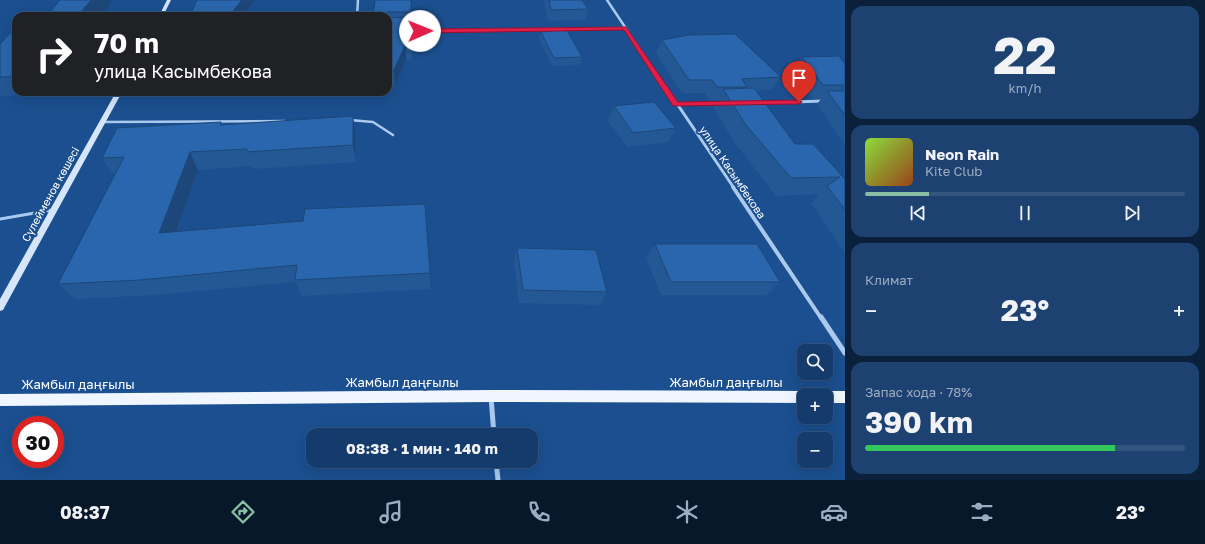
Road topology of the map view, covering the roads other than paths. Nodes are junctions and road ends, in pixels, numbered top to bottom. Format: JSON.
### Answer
{"nodes":[{"id":1,"x":169,"y":0,"type":"edge"},
{"id":2,"x":358,"y":0,"type":"edge"},
{"id":3,"x":607,"y":0,"type":"edge"},
{"id":4,"x":163,"y":12,"type":"edge"},
{"id":5,"x":357,"y":12,"type":"edge"},
{"id":6,"x":626,"y":28,"type":"junction"},
{"id":7,"x":404,"y":31,"type":"edge"},
{"id":8,"x":117,"y":96,"type":"edge"},
{"id":9,"x":830,"y":101,"type":"edge"},
{"id":10,"x":722,"y":103,"type":"dead end"},
{"id":11,"x":753,"y":103,"type":"edge"},
{"id":12,"x":676,"y":104,"type":"junction"},
{"id":13,"x":344,"y":120,"type":"edge"},
{"id":14,"x":289,"y":121,"type":"edge"},
{"id":15,"x":102,"y":122,"type":"junction"},
{"id":16,"x":393,"y":135,"type":"dead end"},
{"id":17,"x":54,"y":209,"type":"junction"},
{"id":18,"x":0,"y":219,"type":"edge"},
{"id":19,"x":0,"y":307,"type":"edge"},
{"id":20,"x":845,"y":353,"type":"edge"},
{"id":21,"x":490,"y":396,"type":"junction"},
{"id":22,"x":797,"y":397,"type":"edge"},
{"id":23,"x":833,"y":397,"type":"edge"},
{"id":24,"x":845,"y":397,"type":"edge"},
{"id":25,"x":0,"y":400,"type":"edge"},
{"id":26,"x":493,"y":428,"type":"edge"},
{"id":27,"x":497,"y":468,"type":"edge"},
{"id":28,"x":498,"y":480,"type":"edge"}],
"edges":[{"from":1,"to":4,"type":"main road"},
{"from":2,"to":5,"type":"street"},
{"from":3,"to":6,"type":"street","name":"улица Касымбекова"},
{"from":6,"to":7,"type":"street"},
{"from":6,"to":12,"type":"street","name":"улица Касымбекова"},
{"from":8,"to":15,"type":"main road","name":"Сүлейменов көшесі"},
{"from":9,"to":11,"type":"street"},
{"from":10,"to":12,"type":"street"},
{"from":12,"to":20,"type":"street","name":"улица Касымбекова"},
{"from":13,"to":16,"type":"lane"},
{"from":14,"to":15,"type":"lane"},
{"from":15,"to":17,"type":"main road","name":"Сүлейменов көшесі"},
{"from":17,"to":18,"type":"lane"},
{"from":17,"to":19,"type":"main road","name":"Сүлейменов көшесі"},
{"from":21,"to":22,"type":"main road","name":"Жамбыл даңғылы"},
{"from":21,"to":25,"type":"main road","name":"Жамбыл даңғылы"},
{"from":21,"to":26,"type":"street"},
{"from":23,"to":24,"type":"main road"},
{"from":27,"to":28,"type":"street"}]}
